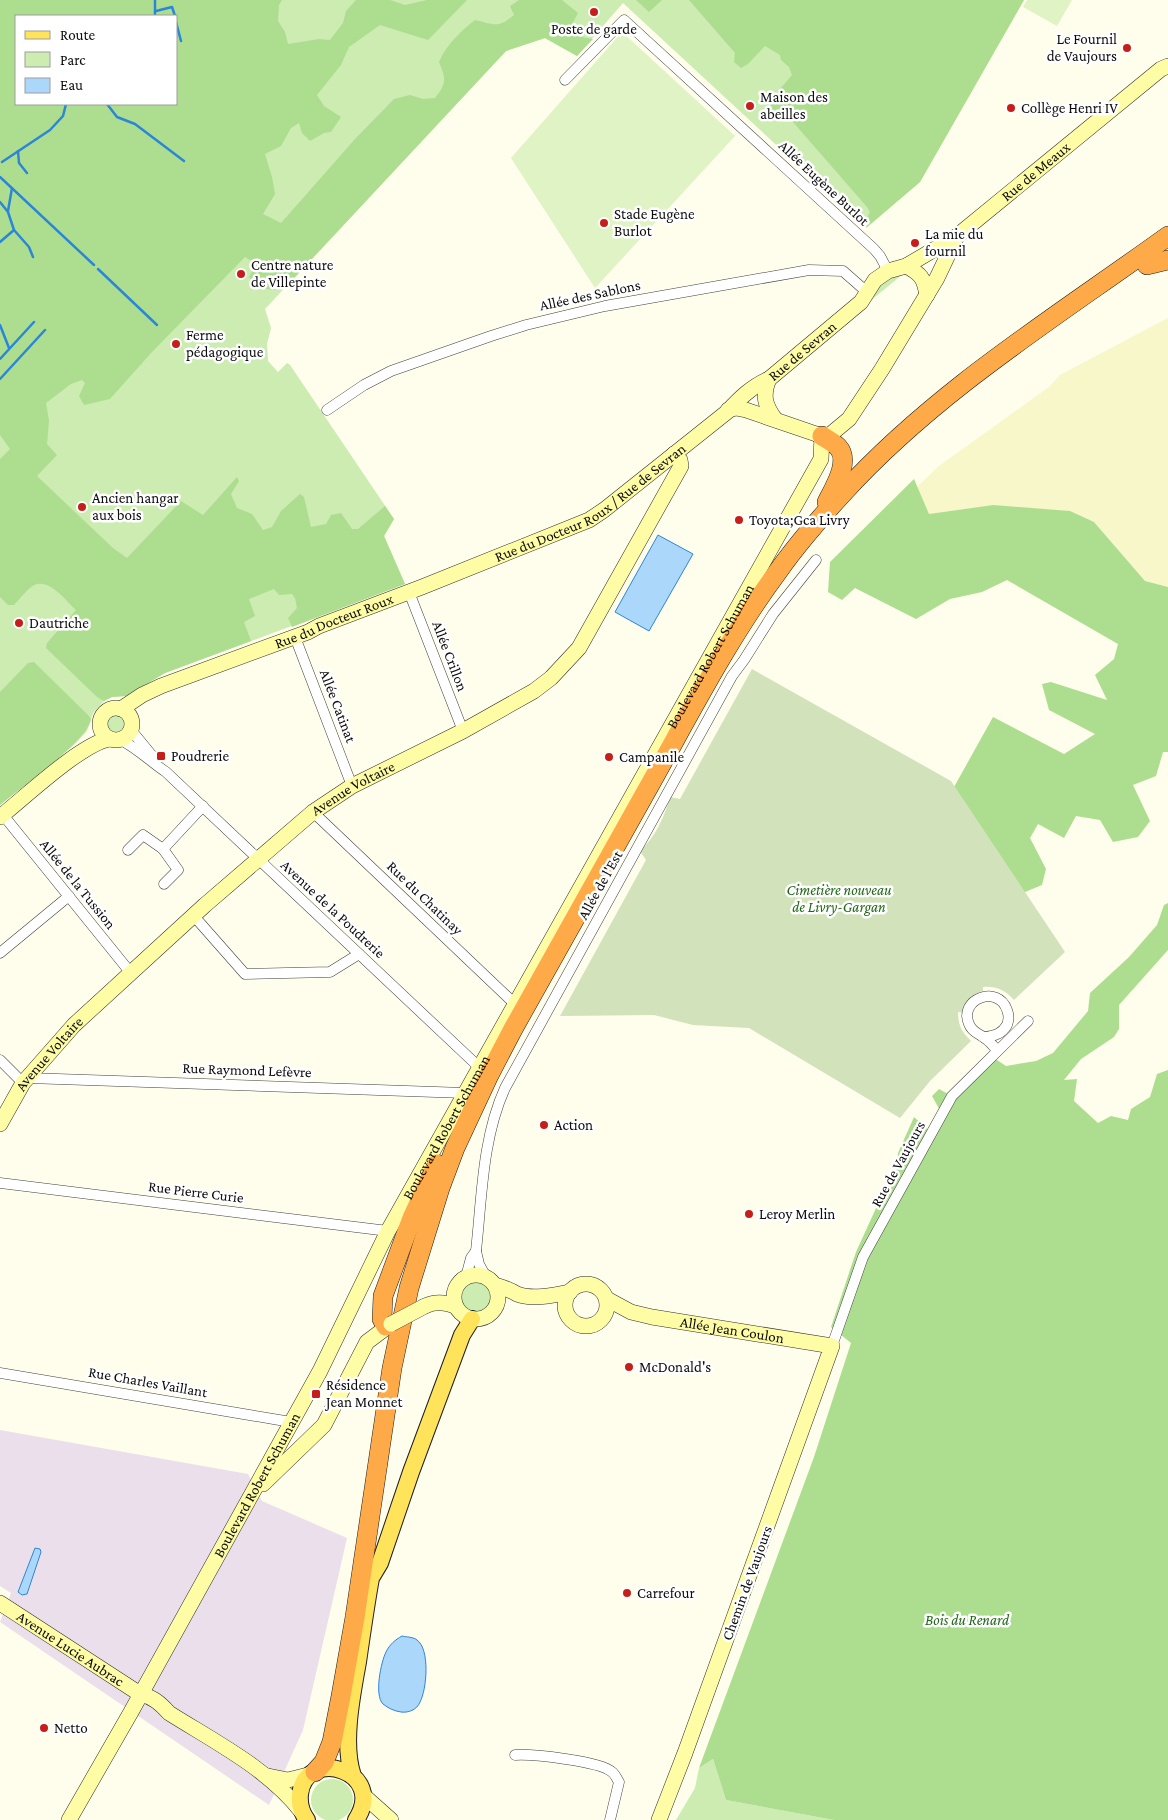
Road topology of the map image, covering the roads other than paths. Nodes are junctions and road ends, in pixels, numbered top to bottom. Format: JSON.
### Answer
{"nodes":[{"id":1,"x":1166,"y":65,"type":"edge"},
{"id":2,"x":565,"y":80,"type":"dead end"},
{"id":3,"x":1168,"y":223,"type":"edge"},
{"id":4,"x":957,"y":236,"type":"junction"},
{"id":5,"x":1168,"y":236,"type":"edge"},
{"id":6,"x":1168,"y":249,"type":"edge"},
{"id":7,"x":1168,"y":260,"type":"edge"},
{"id":8,"x":1146,"y":265,"type":"junction"},
{"id":9,"x":906,"y":266,"type":"junction"},
{"id":10,"x":888,"y":271,"type":"junction"},
{"id":11,"x":1117,"y":273,"type":"junction"},
{"id":12,"x":868,"y":293,"type":"junction"},
{"id":13,"x":927,"y":295,"type":"junction"},
{"id":14,"x":769,"y":379,"type":"junction"},
{"id":15,"x":327,"y":410,"type":"dead end"},
{"id":16,"x":728,"y":410,"type":"junction"},
{"id":17,"x":775,"y":419,"type":"junction"},
{"id":18,"x":822,"y":436,"type":"junction"},
{"id":19,"x":694,"y":438,"type":"joint"},
{"id":20,"x":674,"y":454,"type":"junction"},
{"id":21,"x":804,"y":540,"type":"junction"},
{"id":22,"x":816,"y":560,"type":"dead end"},
{"id":23,"x":483,"y":563,"type":"joint"},
{"id":24,"x":409,"y":592,"type":"junction"},
{"id":25,"x":295,"y":637,"type":"junction"},
{"id":26,"x":100,"y":726,"type":"junction"},
{"id":27,"x":123,"y":728,"type":"junction"},
{"id":28,"x":463,"y":731,"type":"junction"},
{"id":29,"x":73,"y":758,"type":"junction"},
{"id":30,"x":352,"y":786,"type":"junction"},
{"id":31,"x":203,"y":806,"type":"junction"},
{"id":32,"x":313,"y":812,"type":"junction"},
{"id":33,"x":1,"y":816,"type":"edge"},
{"id":34,"x":163,"y":849,"type":"junction"},
{"id":35,"x":128,"y":850,"type":"dead end"},
{"id":36,"x":257,"y":859,"type":"junction"},
{"id":37,"x":164,"y":884,"type":"dead end"},
{"id":38,"x":68,"y":896,"type":"junction"},
{"id":39,"x":193,"y":915,"type":"junction"},
{"id":40,"x":0,"y":952,"type":"edge"},
{"id":41,"x":359,"y":954,"type":"junction"},
{"id":42,"x":130,"y":972,"type":"junction"},
{"id":43,"x":516,"y":1005,"type":"junction"},
{"id":44,"x":1009,"y":1013,"type":"junction"},
{"id":45,"x":984,"y":1037,"type":"junction"},
{"id":46,"x":997,"y":1050,"type":"junction"},
{"id":47,"x":0,"y":1060,"type":"edge"},
{"id":48,"x":480,"y":1068,"type":"junction"},
{"id":49,"x":26,"y":1080,"type":"junction"},
{"id":50,"x":469,"y":1101,"type":"junction"},
{"id":51,"x":0,"y":1124,"type":"edge"},
{"id":52,"x":0,"y":1183,"type":"edge"},
{"id":53,"x":388,"y":1231,"type":"junction"},
{"id":54,"x":476,"y":1251,"type":"junction"},
{"id":55,"x":461,"y":1281,"type":"junction"},
{"id":56,"x":490,"y":1281,"type":"junction"},
{"id":57,"x":570,"y":1292,"type":"junction"},
{"id":58,"x":518,"y":1294,"type":"junction"},
{"id":59,"x":383,"y":1296,"type":"junction"},
{"id":60,"x":548,"y":1297,"type":"junction"},
{"id":61,"x":607,"y":1299,"type":"junction"},
{"id":62,"x":429,"y":1304,"type":"junction"},
{"id":63,"x":497,"y":1304,"type":"junction"},
{"id":64,"x":455,"y":1306,"type":"junction"},
{"id":65,"x":566,"y":1309,"type":"junction"},
{"id":66,"x":631,"y":1312,"type":"junction"},
{"id":67,"x":604,"y":1317,"type":"junction"},
{"id":68,"x":472,"y":1319,"type":"junction"},
{"id":69,"x":388,"y":1325,"type":"junction"},
{"id":70,"x":367,"y":1342,"type":"junction"},
{"id":71,"x":832,"y":1346,"type":"junction"},
{"id":72,"x":0,"y":1373,"type":"edge"},
{"id":73,"x":288,"y":1427,"type":"junction"},
{"id":74,"x":310,"y":1440,"type":"junction"},
{"id":75,"x":252,"y":1494,"type":"junction"},
{"id":76,"x":371,"y":1578,"type":"junction"},
{"id":77,"x":0,"y":1603,"type":"edge"},
{"id":78,"x":140,"y":1694,"type":"junction"},
{"id":79,"x":515,"y":1755,"type":"dead end"},
{"id":80,"x":313,"y":1773,"type":"junction"},
{"id":81,"x":268,"y":1776,"type":"junction"},
{"id":82,"x":353,"y":1776,"type":"junction"},
{"id":83,"x":364,"y":1795,"type":"junction"},
{"id":84,"x":304,"y":1816,"type":"edge"},
{"id":85,"x":68,"y":1820,"type":"edge"},
{"id":86,"x":356,"y":1820,"type":"edge"},
{"id":87,"x":391,"y":1820,"type":"edge"},
{"id":88,"x":610,"y":1820,"type":"edge"},
{"id":89,"x":659,"y":1820,"type":"edge"}],
"edges":[{"from":1,"to":4,"type":"street","name":"Rue de Meaux"},
{"from":2,"to":10,"type":"street","name":"Allée Eugène Burlot"},
{"from":3,"to":11,"type":"highway"},
{"from":4,"to":9,"type":"street","name":"Rue de Meaux"},
{"from":4,"to":13,"type":"street"},
{"from":5,"to":11,"type":"highway"},
{"from":6,"to":8,"type":"highway"},
{"from":7,"to":8,"type":"highway"},
{"from":8,"to":76,"type":"highway"},
{"from":9,"to":10,"type":"street","name":"Rue de Sevran"},
{"from":9,"to":13,"type":"street"},
{"from":10,"to":12,"type":"street","name":"Rue de Sevran"},
{"from":11,"to":21,"type":"highway"},
{"from":12,"to":14,"type":"street","name":"Rue de Sevran"},
{"from":12,"to":15,"type":"street","name":"Allée des Sablons"},
{"from":13,"to":18,"type":"street"},
{"from":14,"to":16,"type":"street","name":"Rue de Sevran"},
{"from":14,"to":17,"type":"street"},
{"from":16,"to":17,"type":"street"},
{"from":16,"to":19,"type":"street","name":"Rue de Sevran"},
{"from":17,"to":18,"type":"street"},
{"from":18,"to":21,"type":"highway"},
{"from":18,"to":43,"type":"street","name":"Boulevard Robert Schuman"},
{"from":19,"to":20,"type":"street","name":"Rue du Docteur Roux / Rue de Sevran"},
{"from":20,"to":23,"type":"street","name":"Rue du Docteur Roux / Rue de Sevran"},
{"from":20,"to":28,"type":"street","name":"Avenue Voltaire"},
{"from":21,"to":50,"type":"highway"},
{"from":22,"to":54,"type":"street","name":"Allée de l'Est"},
{"from":23,"to":24,"type":"street","name":"Rue du Docteur Roux"},
{"from":24,"to":25,"type":"street","name":"Rue du Docteur Roux"},
{"from":24,"to":28,"type":"street","name":"Allée Crillon"},
{"from":25,"to":27,"type":"street","name":"Rue du Docteur Roux"},
{"from":25,"to":30,"type":"street","name":"Allée Catinat"},
{"from":26,"to":27,"type":"street"},
{"from":26,"to":27,"type":"street","name":"Rue du Docteur Roux"},
{"from":26,"to":29,"type":"street","name":"Rue du Docteur Roux"},
{"from":27,"to":29,"type":"street","name":"Rue du Docteur Roux"},
{"from":27,"to":31,"type":"street","name":"Avenue de la Poudrerie"},
{"from":28,"to":30,"type":"street","name":"Avenue Voltaire"},
{"from":29,"to":33,"type":"street","name":"Rue du Docteur Roux"},
{"from":30,"to":32,"type":"street","name":"Avenue Voltaire"},
{"from":31,"to":34,"type":"street"},
{"from":31,"to":36,"type":"street","name":"Avenue de la Poudrerie"},
{"from":32,"to":36,"type":"street","name":"Avenue Voltaire"},
{"from":32,"to":43,"type":"street","name":"Rue du Chatinay"},
{"from":33,"to":38,"type":"street","name":"Allée de la Tussion"},
{"from":34,"to":35,"type":"street"},
{"from":34,"to":37,"type":"street"},
{"from":36,"to":39,"type":"street","name":"Avenue Voltaire"},
{"from":36,"to":41,"type":"street","name":"Avenue de la Poudrerie"},
{"from":38,"to":40,"type":"street"},
{"from":38,"to":42,"type":"street","name":"Allée de la Tussion"},
{"from":39,"to":41,"type":"street"},
{"from":39,"to":42,"type":"street","name":"Avenue Voltaire"},
{"from":41,"to":48,"type":"street","name":"Avenue de la Poudrerie"},
{"from":42,"to":49,"type":"street","name":"Avenue Voltaire"},
{"from":43,"to":48,"type":"street","name":"Boulevard Robert Schuman"},
{"from":44,"to":45,"type":"street"},
{"from":44,"to":45,"type":"street"},
{"from":44,"to":46,"type":"street","name":"Rue de Vaujours"},
{"from":45,"to":46,"type":"street"},
{"from":46,"to":71,"type":"street","name":"Rue de Vaujours"},
{"from":47,"to":49,"type":"street"},
{"from":48,"to":50,"type":"street","name":"Boulevard Robert Schuman"},
{"from":49,"to":50,"type":"street","name":"Rue Raymond Lefèvre"},
{"from":49,"to":51,"type":"street","name":"Avenue Voltaire"},
{"from":50,"to":53,"type":"street","name":"Boulevard Robert Schuman"},
{"from":50,"to":59,"type":"highway"},
{"from":50,"to":80,"type":"highway"},
{"from":52,"to":53,"type":"street","name":"Rue Pierre Curie"},
{"from":53,"to":73,"type":"street","name":"Boulevard Robert Schuman"},
{"from":54,"to":55,"type":"street","name":"Allée de l'Est"},
{"from":54,"to":56,"type":"street","name":"Allée de l'Est"},
{"from":55,"to":56,"type":"street"},
{"from":55,"to":62,"type":"street"},
{"from":55,"to":64,"type":"street"},
{"from":56,"to":58,"type":"street"},
{"from":56,"to":63,"type":"street"},
{"from":57,"to":60,"type":"street"},
{"from":57,"to":61,"type":"street"},
{"from":57,"to":65,"type":"street"},
{"from":58,"to":60,"type":"street"},
{"from":58,"to":63,"type":"street"},
{"from":59,"to":69,"type":"highway"},
{"from":59,"to":70,"type":"street"},
{"from":60,"to":65,"type":"street"},
{"from":61,"to":66,"type":"street","name":"Allée Jean Coulon"},
{"from":61,"to":67,"type":"street"},
{"from":62,"to":64,"type":"street"},
{"from":62,"to":69,"type":"street","bridge":true},
{"from":63,"to":68,"type":"street"},
{"from":64,"to":68,"type":"street"},
{"from":65,"to":67,"type":"street"},
{"from":66,"to":67,"type":"street","name":"Allée Jean Coulon"},
{"from":66,"to":71,"type":"street","name":"Allée Jean Coulon"},
{"from":68,"to":76,"type":"main road"},
{"from":69,"to":70,"type":"street"},
{"from":70,"to":74,"type":"street"},
{"from":71,"to":89,"type":"street","name":"Chemin de Vaujours"},
{"from":72,"to":73,"type":"street","name":"Rue Charles Vaillant"},
{"from":73,"to":74,"type":"street"},
{"from":73,"to":75,"type":"street","name":"Boulevard Robert Schuman"},
{"from":74,"to":75,"type":"street"},
{"from":75,"to":78,"type":"street","name":"Boulevard Robert Schuman"},
{"from":76,"to":82,"type":"main road"},
{"from":77,"to":78,"type":"street","name":"Avenue Lucie Aubrac"},
{"from":78,"to":81,"type":"street","name":"Avenue Lucie Aubrac"},
{"from":78,"to":85,"type":"street","name":"Boulevard Robert Schuman"},
{"from":79,"to":88,"type":"street"},
{"from":80,"to":81,"type":"street","name":"Avenue Lucie Aubrac"},
{"from":80,"to":82,"type":"main road"},
{"from":80,"to":84,"type":"main road"},
{"from":81,"to":84,"type":"street","name":"Avenue Lucie Aubrac"},
{"from":82,"to":83,"type":"main road"},
{"from":83,"to":86,"type":"main road"},
{"from":83,"to":87,"type":"street"}]}
